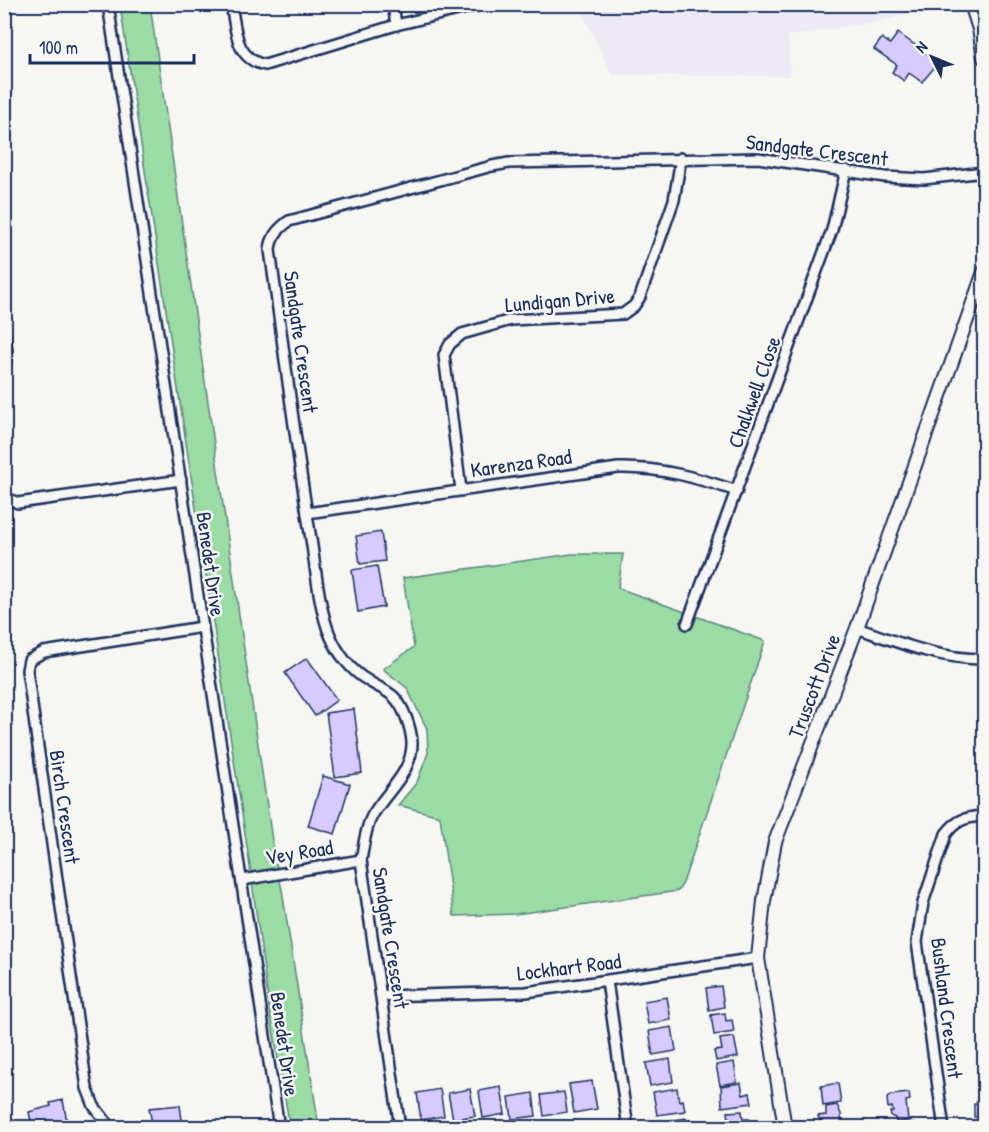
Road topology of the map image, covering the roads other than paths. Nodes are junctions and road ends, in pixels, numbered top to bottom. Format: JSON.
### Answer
{"nodes":[{"id":1,"x":108,"y":4,"type":"edge"},
{"id":2,"x":231,"y":4,"type":"edge"},
{"id":3,"x":393,"y":4,"type":"edge"},
{"id":4,"x":483,"y":4,"type":"edge"},
{"id":5,"x":499,"y":4,"type":"edge"},
{"id":6,"x":533,"y":4,"type":"edge"},
{"id":7,"x":972,"y":9,"type":"edge"},
{"id":8,"x":396,"y":25,"type":"junction"},
{"id":9,"x":984,"y":58,"type":"edge"},
{"id":10,"x":681,"y":158,"type":"junction"},
{"id":11,"x":846,"y":170,"type":"junction"},
{"id":12,"x":984,"y":172,"type":"edge"},
{"id":13,"x":984,"y":272,"type":"edge"},
{"id":14,"x":4,"y":333,"type":"edge"},
{"id":15,"x":4,"y":373,"type":"edge"},
{"id":16,"x":181,"y":480,"type":"junction"},
{"id":17,"x":461,"y":490,"type":"junction"},
{"id":18,"x":737,"y":491,"type":"junction"},
{"id":19,"x":4,"y":497,"type":"edge"},
{"id":20,"x":307,"y":513,"type":"junction"},
{"id":21,"x":687,"y":624,"type":"dead end"},
{"id":22,"x":202,"y":627,"type":"junction"},
{"id":23,"x":857,"y":628,"type":"junction"},
{"id":24,"x":984,"y":659,"type":"edge"},
{"id":25,"x":984,"y":816,"type":"edge"},
{"id":26,"x":361,"y":860,"type":"junction"},
{"id":27,"x":242,"y":879,"type":"junction"},
{"id":28,"x":759,"y":958,"type":"junction"},
{"id":29,"x":607,"y":981,"type":"junction"},
{"id":30,"x":382,"y":996,"type":"junction"},
{"id":31,"x":111,"y":1128,"type":"edge"},
{"id":32,"x":279,"y":1128,"type":"edge"},
{"id":33,"x":400,"y":1128,"type":"edge"},
{"id":34,"x":628,"y":1128,"type":"edge"},
{"id":35,"x":785,"y":1128,"type":"edge"},
{"id":36,"x":944,"y":1128,"type":"edge"}],
"edges":[{"from":1,"to":16,"type":"street","name":"Benedet Drive"},
{"from":2,"to":8,"type":"street"},
{"from":3,"to":8,"type":"street"},
{"from":4,"to":8,"type":"street"},
{"from":5,"to":6,"type":"street"},
{"from":7,"to":9,"type":"street"},
{"from":10,"to":11,"type":"street","name":"Sandgate Crescent"},
{"from":10,"to":17,"type":"street","name":"Lundigan Drive"},
{"from":10,"to":20,"type":"street","name":"Sandgate Crescent"},
{"from":11,"to":12,"type":"street","name":"Sandgate Crescent"},
{"from":11,"to":18,"type":"street","name":"Chalkwell Close"},
{"from":13,"to":23,"type":"street","name":"Truscott Drive"},
{"from":14,"to":15,"type":"street"},
{"from":16,"to":19,"type":"street"},
{"from":16,"to":22,"type":"street","name":"Benedet Drive"},
{"from":17,"to":18,"type":"street","name":"Karenza Road"},
{"from":17,"to":20,"type":"street","name":"Karenza Road"},
{"from":18,"to":21,"type":"street","name":"Chalkwell Close"},
{"from":20,"to":26,"type":"street","name":"Sandgate Crescent"},
{"from":22,"to":27,"type":"street","name":"Benedet Drive"},
{"from":22,"to":31,"type":"street","name":"Birch Crescent"},
{"from":23,"to":24,"type":"street"},
{"from":23,"to":28,"type":"street","name":"Truscott Drive"},
{"from":25,"to":36,"type":"street","name":"Bushland Crescent"},
{"from":26,"to":27,"type":"street","name":"Vey Road"},
{"from":26,"to":30,"type":"street","name":"Sandgate Crescent"},
{"from":27,"to":32,"type":"street","name":"Benedet Drive"},
{"from":28,"to":29,"type":"street","name":"Lockhart Road"},
{"from":28,"to":35,"type":"street","name":"Truscott Drive"},
{"from":29,"to":30,"type":"street","name":"Lockhart Road"},
{"from":29,"to":34,"type":"street"},
{"from":30,"to":33,"type":"street","name":"Sandgate Crescent"}]}
